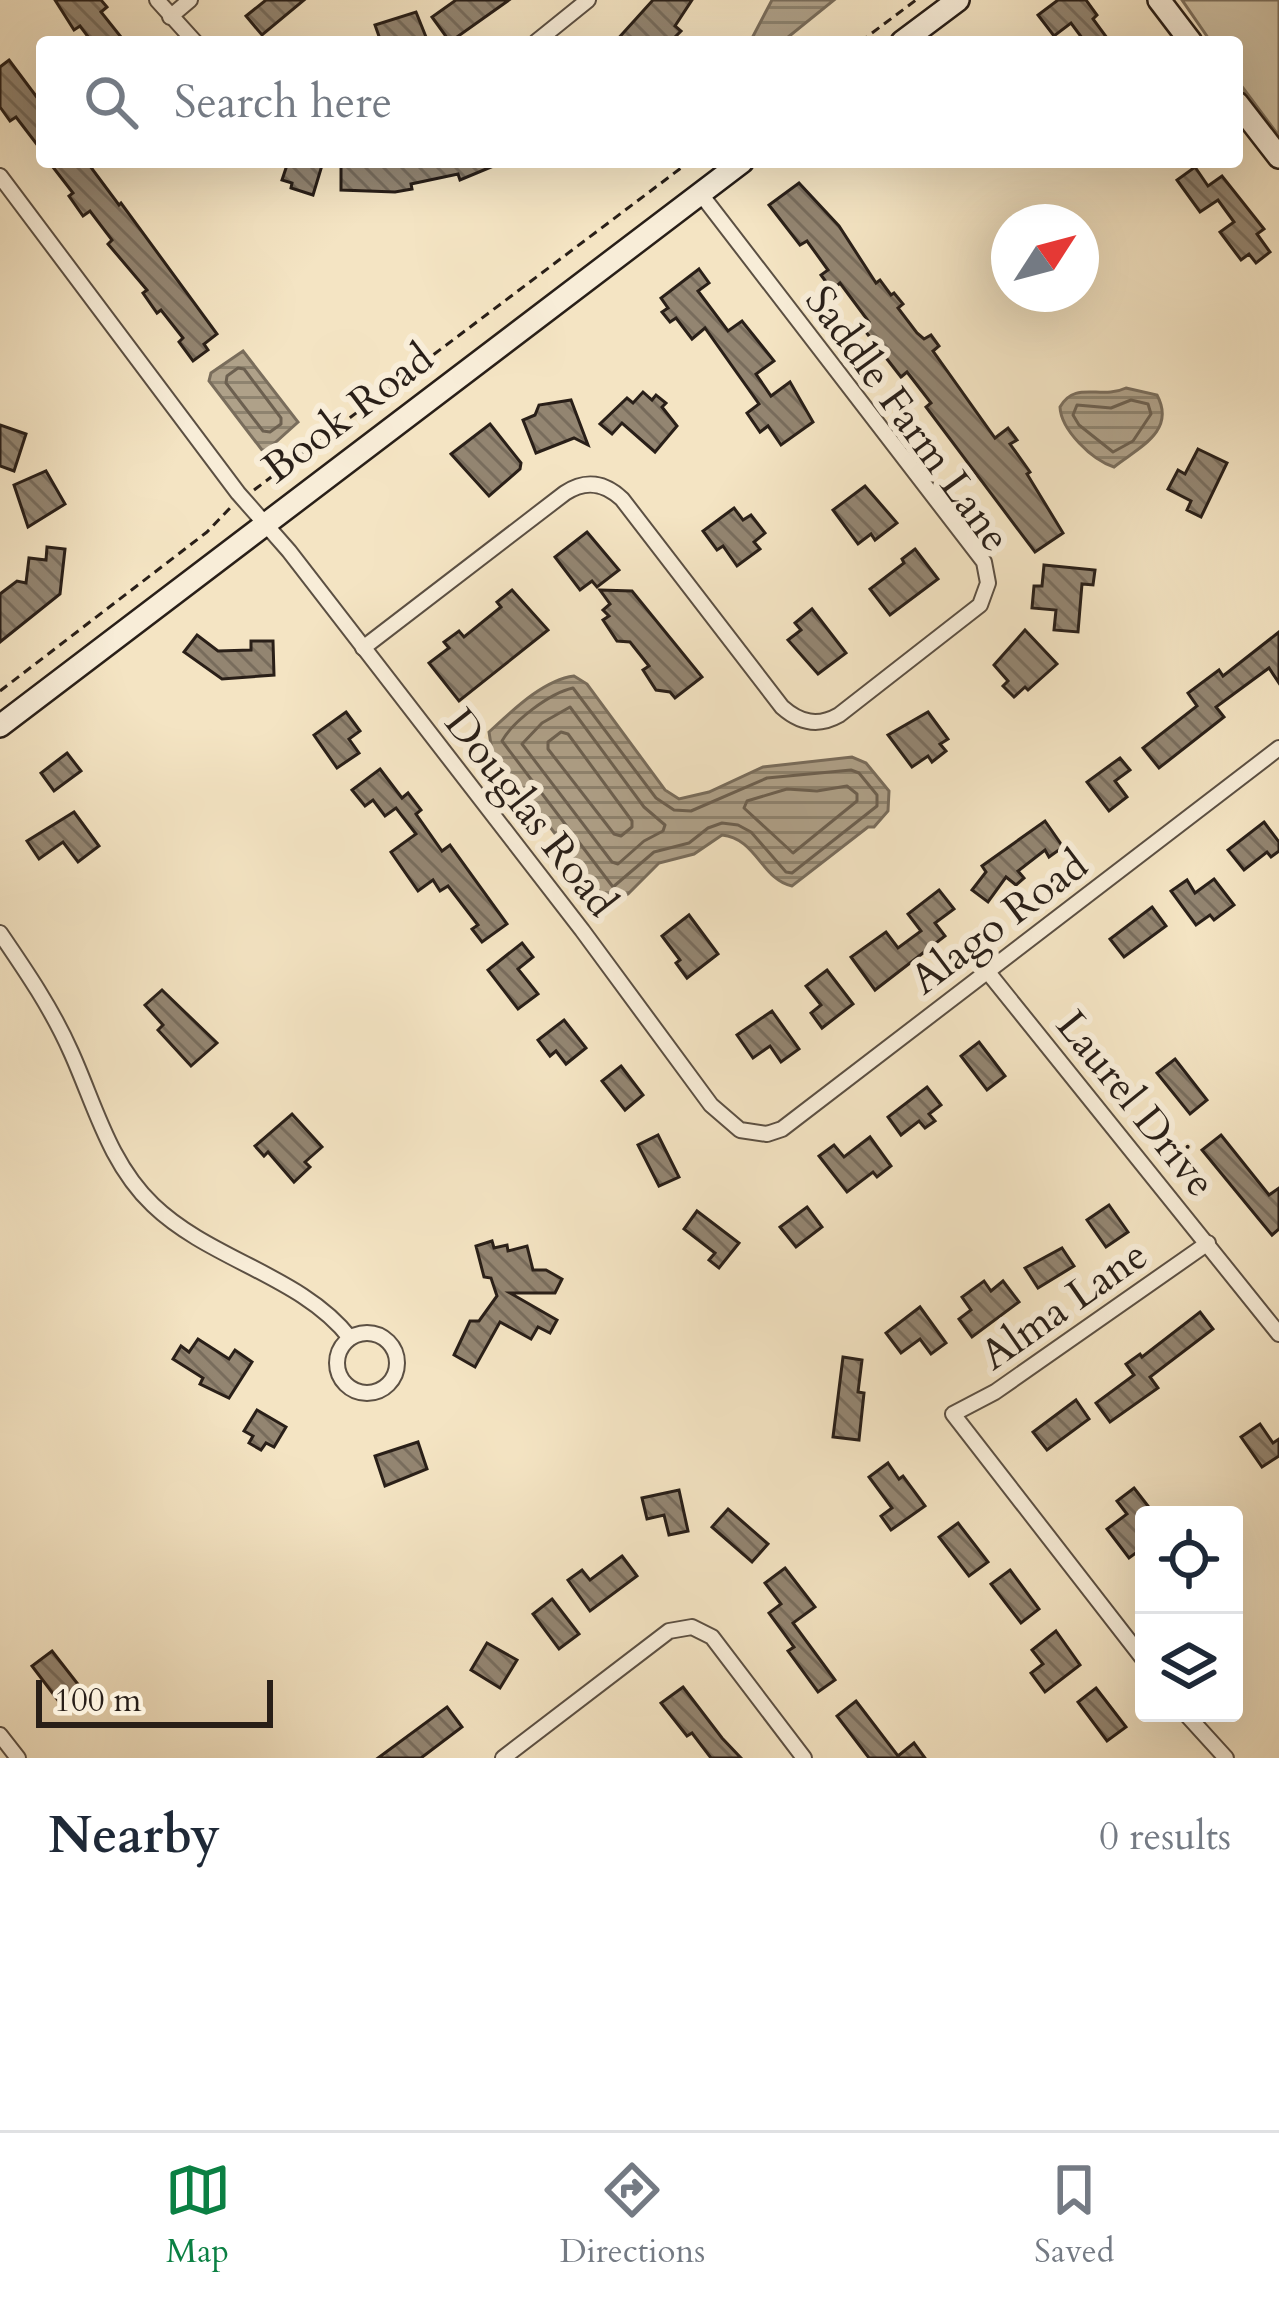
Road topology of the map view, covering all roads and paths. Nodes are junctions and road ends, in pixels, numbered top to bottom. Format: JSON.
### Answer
{"nodes":[{"id":1,"x":157,"y":0,"type":"edge"},
{"id":2,"x":190,"y":0,"type":"edge"},
{"id":3,"x":588,"y":0,"type":"edge"},
{"id":4,"x":916,"y":0,"type":"edge"},
{"id":5,"x":958,"y":0,"type":"edge"},
{"id":6,"x":1159,"y":0,"type":"edge"},
{"id":7,"x":170,"y":16,"type":"junction"},
{"id":8,"x":189,"y":36,"type":"edge"},
{"id":9,"x":543,"y":36,"type":"edge"},
{"id":10,"x":868,"y":36,"type":"edge"},
{"id":11,"x":910,"y":36,"type":"edge"},
{"id":12,"x":1186,"y":36,"type":"edge"},
{"id":13,"x":1243,"y":111,"type":"edge"},
{"id":14,"x":1279,"y":157,"type":"edge"},
{"id":15,"x":681,"y":168,"type":"edge"},
{"id":16,"x":734,"y":168,"type":"edge"},
{"id":17,"x":0,"y":176,"type":"edge"},
{"id":18,"x":700,"y":193,"type":"junction"},
{"id":19,"x":252,"y":491,"type":"dead end"},
{"id":20,"x":236,"y":503,"type":"dead end"},
{"id":21,"x":266,"y":522,"type":"junction"},
{"id":22,"x":364,"y":648,"type":"junction"},
{"id":23,"x":0,"y":691,"type":"edge"},
{"id":24,"x":0,"y":726,"type":"edge"},
{"id":25,"x":1279,"y":748,"type":"edge"},
{"id":26,"x":0,"y":933,"type":"edge"},
{"id":27,"x":988,"y":971,"type":"junction"},
{"id":28,"x":753,"y":1134,"type":"joint"},
{"id":29,"x":1208,"y":1243,"type":"junction"},
{"id":30,"x":1279,"y":1334,"type":"edge"},
{"id":31,"x":350,"y":1338,"type":"junction"},
{"id":32,"x":1135,"y":1648,"type":"edge"},
{"id":33,"x":1193,"y":1722,"type":"edge"},
{"id":34,"x":0,"y":1735,"type":"edge"},
{"id":35,"x":18,"y":1758,"type":"edge"},
{"id":36,"x":502,"y":1758,"type":"edge"},
{"id":37,"x":804,"y":1758,"type":"edge"},
{"id":38,"x":1226,"y":1758,"type":"edge"}],
"edges":[{"from":1,"to":7,"type":"street"},
{"from":2,"to":7,"type":"street"},
{"from":3,"to":9,"type":"street"},
{"from":4,"to":10,"type":"path"},
{"from":5,"to":11,"type":"street"},
{"from":6,"to":12,"type":"street"},
{"from":7,"to":8,"type":"street"},
{"from":13,"to":14,"type":"street"},
{"from":15,"to":19,"type":"path"},
{"from":16,"to":18,"type":"street","name":"Book Road"},
{"from":17,"to":21,"type":"street","name":"Douglas Road"},
{"from":18,"to":21,"type":"street","name":"Book Road"},
{"from":18,"to":22,"type":"street","name":"Saddle Farm Lane"},
{"from":20,"to":23,"type":"path"},
{"from":21,"to":22,"type":"street","name":"Douglas Road"},
{"from":21,"to":24,"type":"street","name":"Book Road"},
{"from":22,"to":28,"type":"street","name":"Douglas Road"},
{"from":25,"to":27,"type":"street","name":"Alago Road"},
{"from":26,"to":31,"type":"street"},
{"from":27,"to":28,"type":"street","name":"Alago Road"},
{"from":27,"to":29,"type":"street","name":"Laurel Drive"},
{"from":29,"to":30,"type":"street","name":"Laurel Drive"},
{"from":29,"to":32,"type":"street","name":"Alma Lane"},
{"from":31,"to":31,"type":"street"},
{"from":33,"to":38,"type":"street"},
{"from":34,"to":35,"type":"street"},
{"from":36,"to":37,"type":"street"}]}
